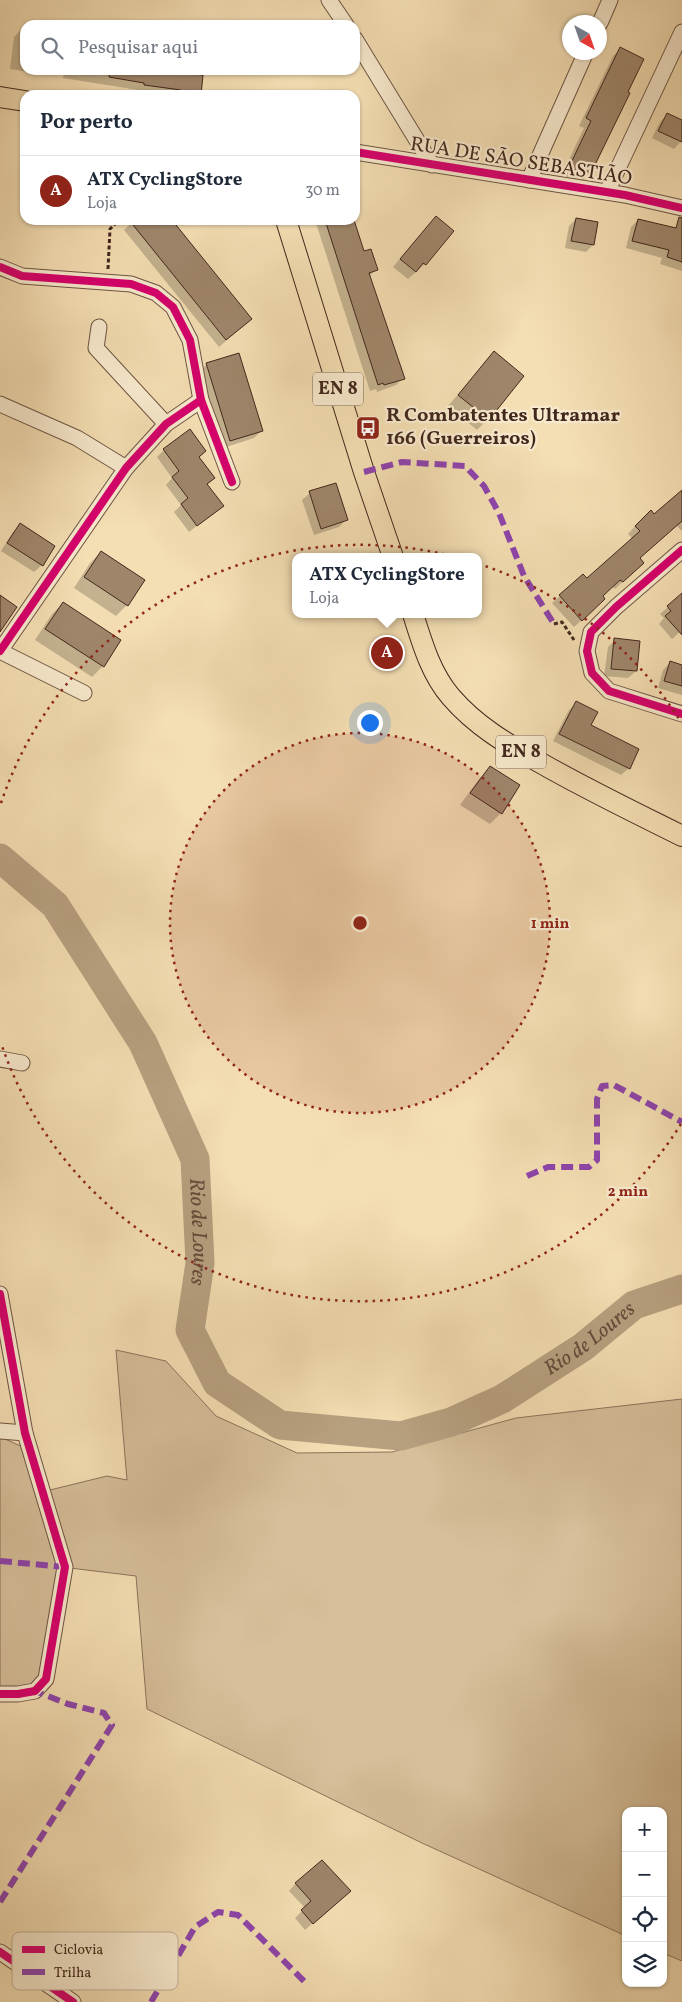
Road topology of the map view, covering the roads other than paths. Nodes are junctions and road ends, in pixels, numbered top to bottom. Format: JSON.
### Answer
{"nodes":[{"id":1,"x":329,"y":0,"type":"edge"},
{"id":2,"x":610,"y":0,"type":"edge"},
{"id":3,"x":603,"y":15,"type":"edge"},
{"id":4,"x":343,"y":20,"type":"edge"},
{"id":5,"x":682,"y":32,"type":"edge"},
{"id":6,"x":360,"y":47,"type":"edge"},
{"id":7,"x":582,"y":60,"type":"edge"},
{"id":8,"x":0,"y":97,"type":"edge"},
{"id":9,"x":20,"y":100,"type":"edge"},
{"id":10,"x":360,"y":153,"type":"edge"},
{"id":11,"x":432,"y":165,"type":"junction"},
{"id":12,"x":529,"y":180,"type":"junction"},
{"id":13,"x":606,"y":192,"type":"junction"},
{"id":14,"x":682,"y":208,"type":"edge"},
{"id":15,"x":288,"y":225,"type":"edge"},
{"id":16,"x":0,"y":267,"type":"edge"},
{"id":17,"x":99,"y":327,"type":"dead end"},
{"id":18,"x":201,"y":400,"type":"junction"},
{"id":19,"x":0,"y":404,"type":"edge"},
{"id":20,"x":166,"y":424,"type":"junction"},
{"id":21,"x":126,"y":468,"type":"junction"},
{"id":22,"x":232,"y":482,"type":"dead end"},
{"id":23,"x":682,"y":550,"type":"edge"},
{"id":24,"x":392,"y":553,"type":"edge"},
{"id":25,"x":413,"y":618,"type":"edge"},
{"id":26,"x":0,"y":651,"type":"edge"},
{"id":27,"x":84,"y":693,"type":"dead end"},
{"id":28,"x":682,"y":714,"type":"edge"},
{"id":29,"x":682,"y":836,"type":"edge"},
{"id":30,"x":0,"y":1059,"type":"edge"},
{"id":31,"x":22,"y":1063,"type":"dead end"},
{"id":32,"x":0,"y":1294,"type":"edge"},
{"id":33,"x":0,"y":1431,"type":"edge"},
{"id":34,"x":25,"y":1433,"type":"junction"},
{"id":35,"x":0,"y":1694,"type":"edge"},
{"id":36,"x":0,"y":1952,"type":"edge"},
{"id":37,"x":12,"y":1960,"type":"edge"},
{"id":38,"x":55,"y":1990,"type":"edge"},
{"id":39,"x":73,"y":2002,"type":"edge"}],
"edges":[{"from":1,"to":4,"type":"street"},
{"from":2,"to":3,"type":"street"},
{"from":5,"to":13,"type":"street"},
{"from":6,"to":11,"type":"street"},
{"from":7,"to":12,"type":"street"},
{"from":8,"to":9,"type":"main road"},
{"from":10,"to":11,"type":"street","name":"RUA DE SÃO SEBASTIÃO"},
{"from":11,"to":12,"type":"street","name":"RUA DE SÃO SEBASTIÃO"},
{"from":12,"to":13,"type":"street","name":"RUA DE SÃO SEBASTIÃO"},
{"from":13,"to":14,"type":"street","name":"RUA DE SÃO SEBASTIÃO"},
{"from":15,"to":24,"type":"main road","number":"EN 8"},
{"from":16,"to":18,"type":"street"},
{"from":17,"to":20,"type":"street"},
{"from":18,"to":20,"type":"street"},
{"from":18,"to":22,"type":"street"},
{"from":19,"to":21,"type":"street"},
{"from":20,"to":21,"type":"street"},
{"from":21,"to":26,"type":"street"},
{"from":23,"to":28,"type":"street"},
{"from":25,"to":29,"type":"main road","number":"EN 8"},
{"from":26,"to":27,"type":"street"},
{"from":30,"to":31,"type":"street"},
{"from":32,"to":34,"type":"street"},
{"from":33,"to":34,"type":"street"},
{"from":34,"to":35,"type":"street"},
{"from":36,"to":37,"type":"street"},
{"from":38,"to":39,"type":"street"}]}
